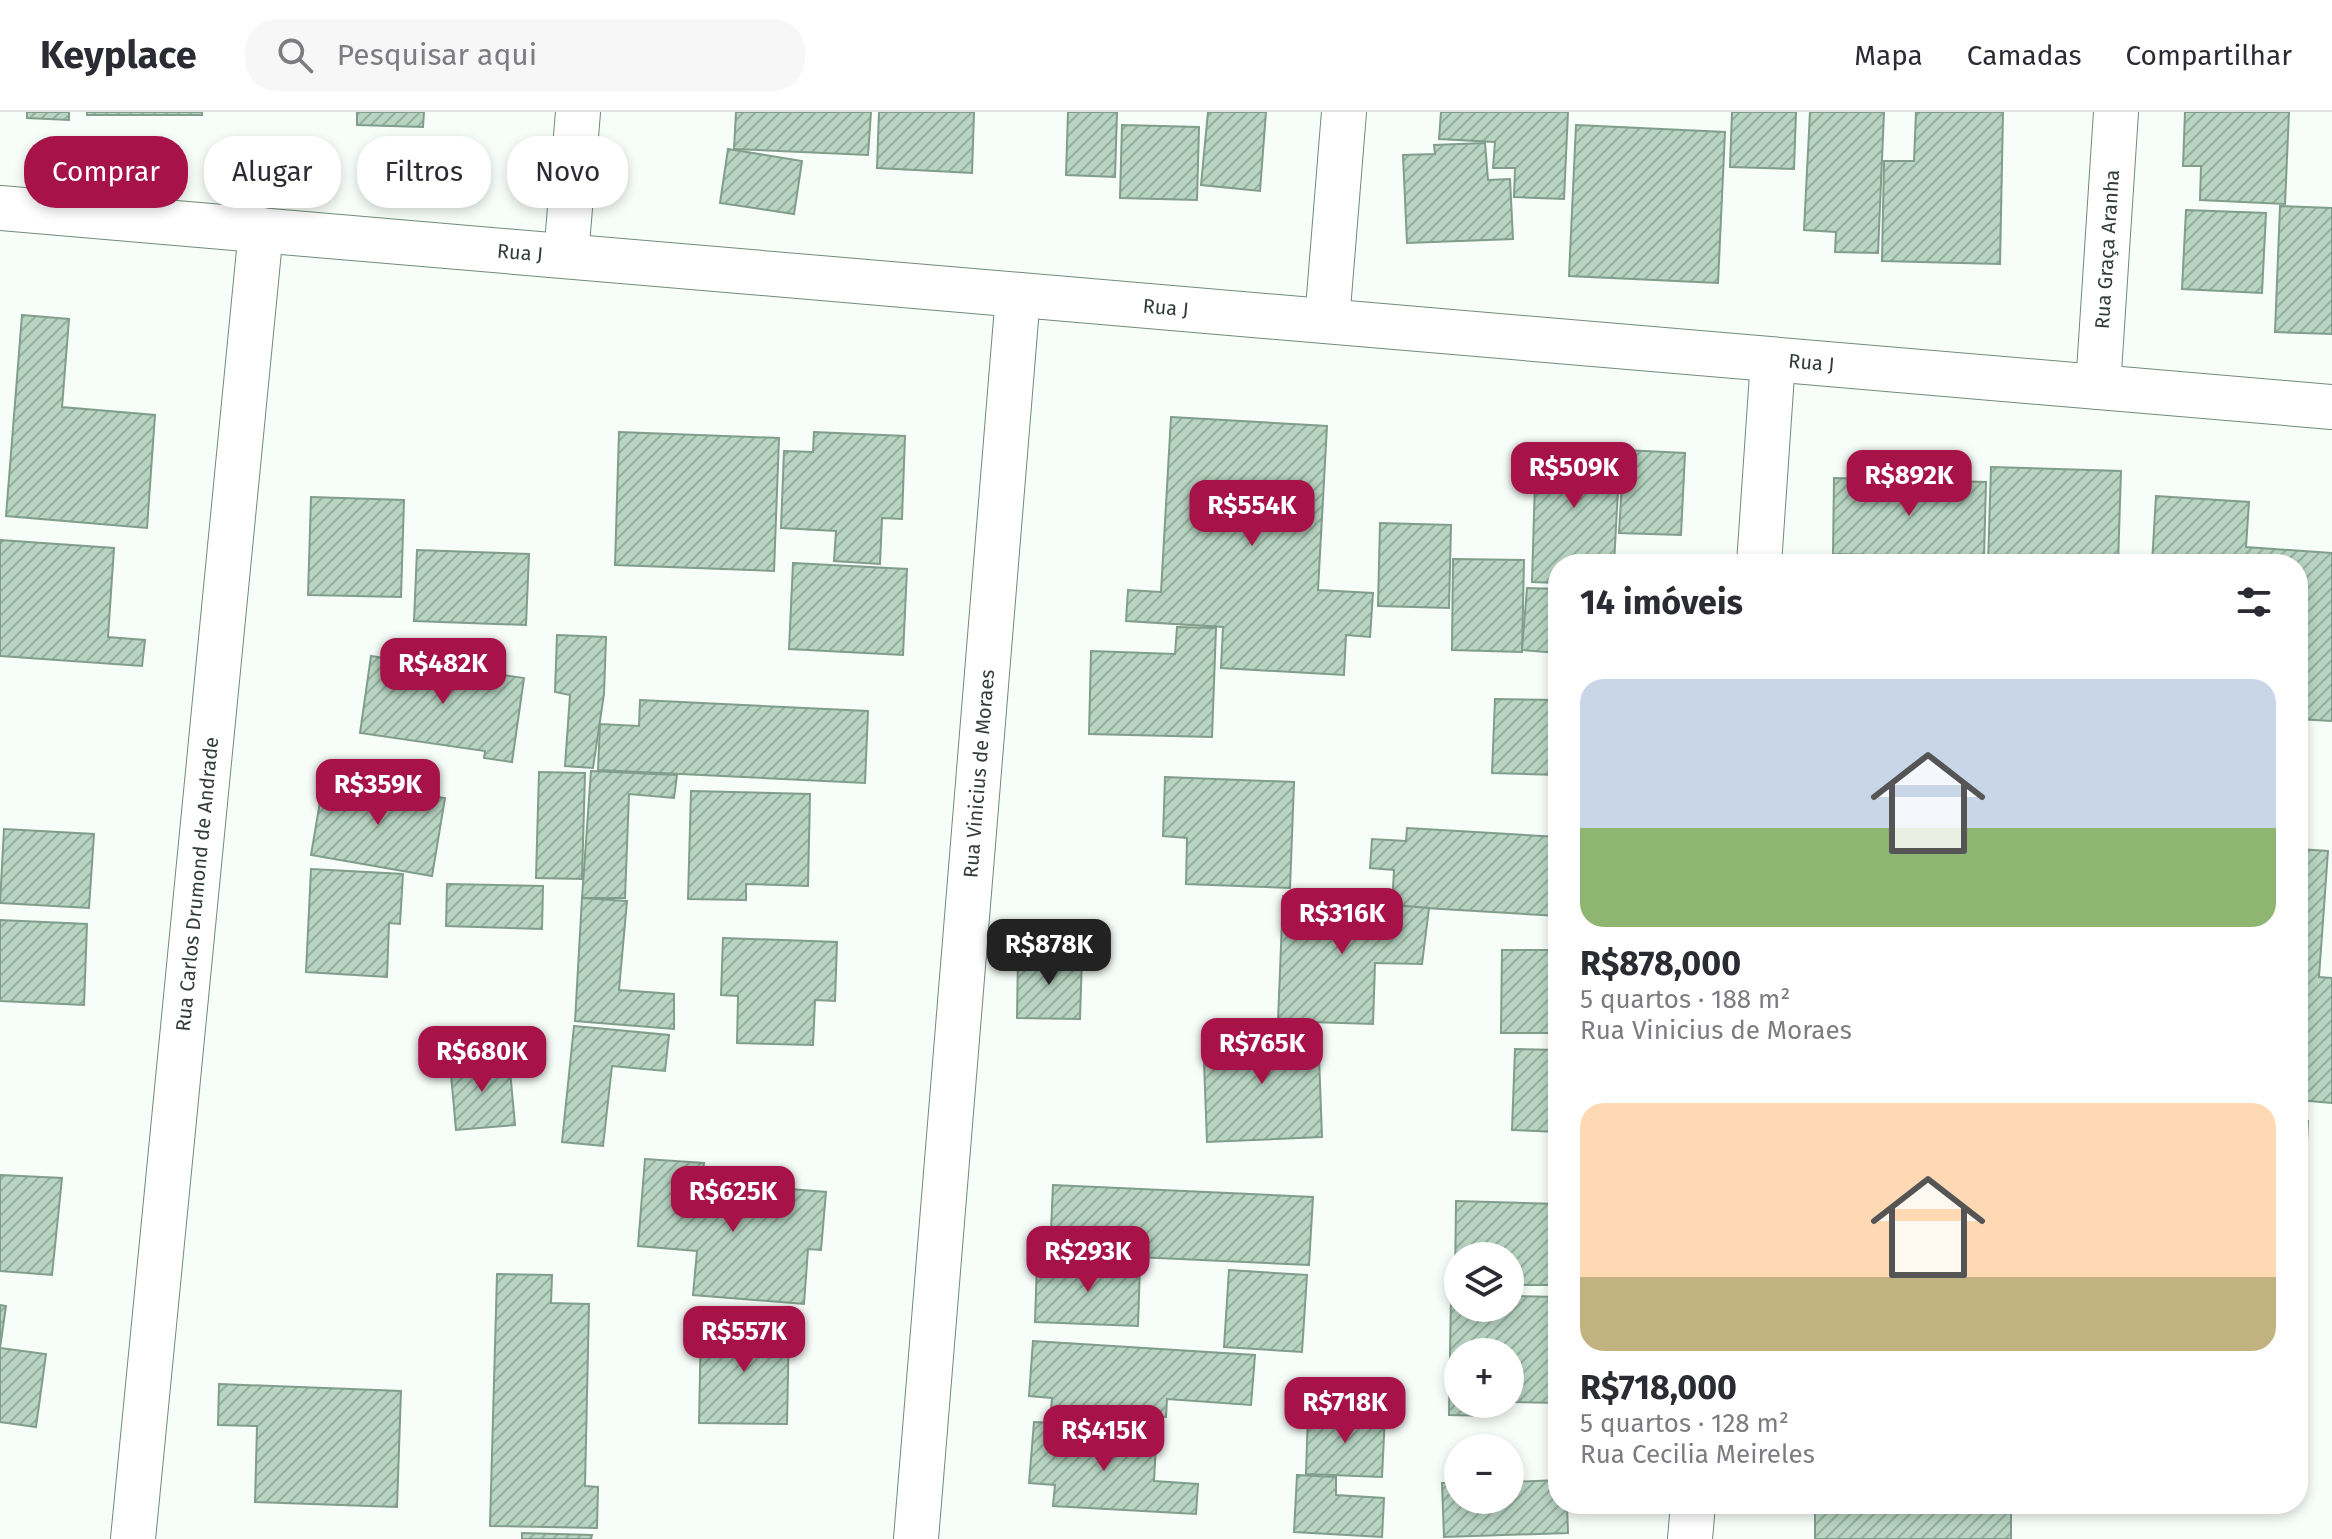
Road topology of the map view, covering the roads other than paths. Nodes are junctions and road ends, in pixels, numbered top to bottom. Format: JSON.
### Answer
{"nodes":[{"id":1,"x":578,"y":112,"type":"edge"},
{"id":2,"x":1344,"y":112,"type":"edge"},
{"id":3,"x":2116,"y":112,"type":"edge"},
{"id":4,"x":0,"y":208,"type":"edge"},
{"id":5,"x":261,"y":230,"type":"junction"},
{"id":6,"x":566,"y":256,"type":"junction"},
{"id":7,"x":1018,"y":295,"type":"junction"},
{"id":8,"x":1327,"y":321,"type":"junction"},
{"id":9,"x":1773,"y":360,"type":"junction"},
{"id":10,"x":2098,"y":387,"type":"junction"},
{"id":11,"x":2332,"y":407,"type":"edge"},
{"id":12,"x":1760,"y":554,"type":"edge"},
{"id":13,"x":1692,"y":1514,"type":"edge"},
{"id":14,"x":133,"y":1539,"type":"edge"},
{"id":15,"x":916,"y":1539,"type":"edge"},
{"id":16,"x":1690,"y":1539,"type":"edge"}],
"edges":[{"from":1,"to":6,"type":"street"},
{"from":2,"to":8,"type":"street"},
{"from":3,"to":10,"type":"street","name":"Rua Graça Aranha"},
{"from":4,"to":5,"type":"street","name":"Rua J"},
{"from":5,"to":6,"type":"street","name":"Rua J"},
{"from":5,"to":14,"type":"street","name":"Rua Carlos Drumond de Andrade"},
{"from":6,"to":7,"type":"street","name":"Rua J"},
{"from":7,"to":8,"type":"street","name":"Rua J"},
{"from":7,"to":15,"type":"street","name":"Rua Vinicius de Moraes"},
{"from":8,"to":9,"type":"street","name":"Rua J"},
{"from":9,"to":10,"type":"street","name":"Rua J"},
{"from":9,"to":12,"type":"street"},
{"from":10,"to":11,"type":"street","name":"Rua J"},
{"from":13,"to":16,"type":"street"}]}
